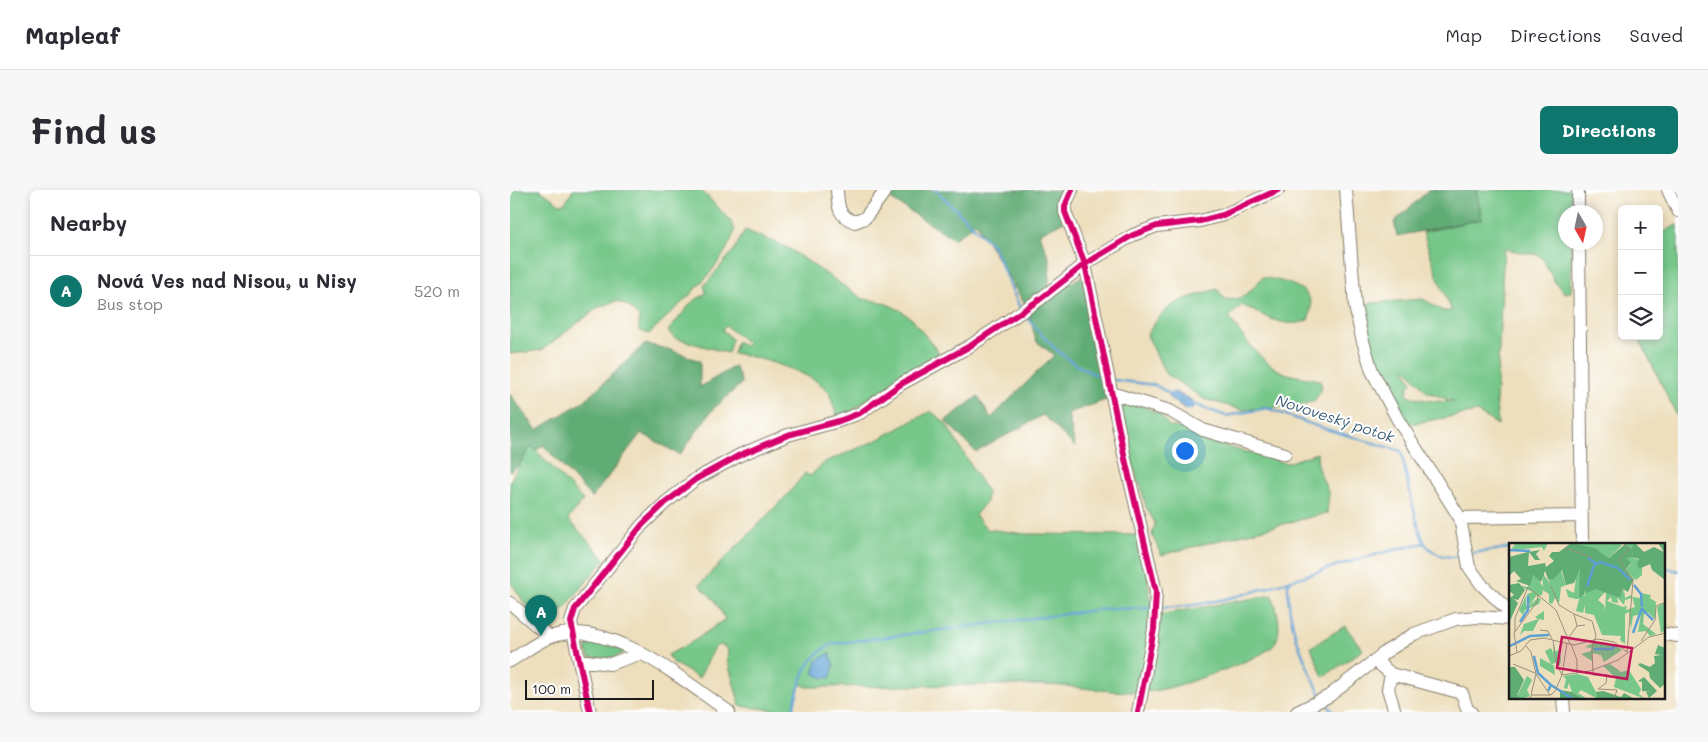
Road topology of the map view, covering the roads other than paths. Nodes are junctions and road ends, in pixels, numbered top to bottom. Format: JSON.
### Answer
{"nodes":[{"id":1,"x":837,"y":190,"type":"edge"},
{"id":2,"x":886,"y":190,"type":"edge"},
{"id":3,"x":1072,"y":190,"type":"edge"},
{"id":4,"x":1278,"y":190,"type":"edge"},
{"id":5,"x":1346,"y":190,"type":"edge"},
{"id":6,"x":1578,"y":190,"type":"edge"},
{"id":7,"x":1668,"y":190,"type":"edge"},
{"id":8,"x":1578,"y":205,"type":"edge"},
{"id":9,"x":1678,"y":211,"type":"edge"},
{"id":10,"x":1579,"y":250,"type":"edge"},
{"id":11,"x":1084,"y":264,"type":"junction"},
{"id":12,"x":1112,"y":393,"type":"junction"},
{"id":13,"x":1284,"y":454,"type":"dead end"},
{"id":14,"x":1580,"y":516,"type":"junction"},
{"id":15,"x":1460,"y":518,"type":"junction"},
{"id":16,"x":1582,"y":543,"type":"edge"},
{"id":17,"x":510,"y":603,"type":"edge"},
{"id":18,"x":1509,"y":612,"type":"edge"},
{"id":19,"x":1509,"y":619,"type":"edge"},
{"id":20,"x":574,"y":633,"type":"junction"},
{"id":21,"x":550,"y":637,"type":"junction"},
{"id":22,"x":639,"y":654,"type":"junction"},
{"id":23,"x":579,"y":660,"type":"junction"},
{"id":24,"x":1375,"y":660,"type":"junction"},
{"id":25,"x":510,"y":661,"type":"edge"},
{"id":26,"x":1391,"y":674,"type":"junction"},
{"id":27,"x":590,"y":712,"type":"edge"},
{"id":28,"x":729,"y":712,"type":"edge"},
{"id":29,"x":1138,"y":712,"type":"edge"},
{"id":30,"x":1297,"y":712,"type":"edge"},
{"id":31,"x":1395,"y":712,"type":"edge"},
{"id":32,"x":1471,"y":712,"type":"edge"}],
"edges":[{"from":1,"to":2,"type":"street"},
{"from":3,"to":11,"type":"street"},
{"from":4,"to":11,"type":"street"},
{"from":5,"to":15,"type":"street"},
{"from":6,"to":8,"type":"street"},
{"from":7,"to":9,"type":"street"},
{"from":10,"to":14,"type":"street"},
{"from":11,"to":12,"type":"street"},
{"from":11,"to":20,"type":"street"},
{"from":12,"to":13,"type":"street"},
{"from":12,"to":29,"type":"street"},
{"from":14,"to":15,"type":"street"},
{"from":14,"to":16,"type":"street"},
{"from":15,"to":18,"type":"street"},
{"from":17,"to":21,"type":"street"},
{"from":19,"to":24,"type":"street"},
{"from":20,"to":21,"type":"street"},
{"from":20,"to":22,"type":"street"},
{"from":20,"to":23,"type":"street"},
{"from":21,"to":25,"type":"street"},
{"from":22,"to":23,"type":"street"},
{"from":22,"to":28,"type":"street"},
{"from":23,"to":27,"type":"street"},
{"from":24,"to":26,"type":"street"},
{"from":24,"to":30,"type":"street"},
{"from":26,"to":31,"type":"street"},
{"from":26,"to":32,"type":"street"}]}
